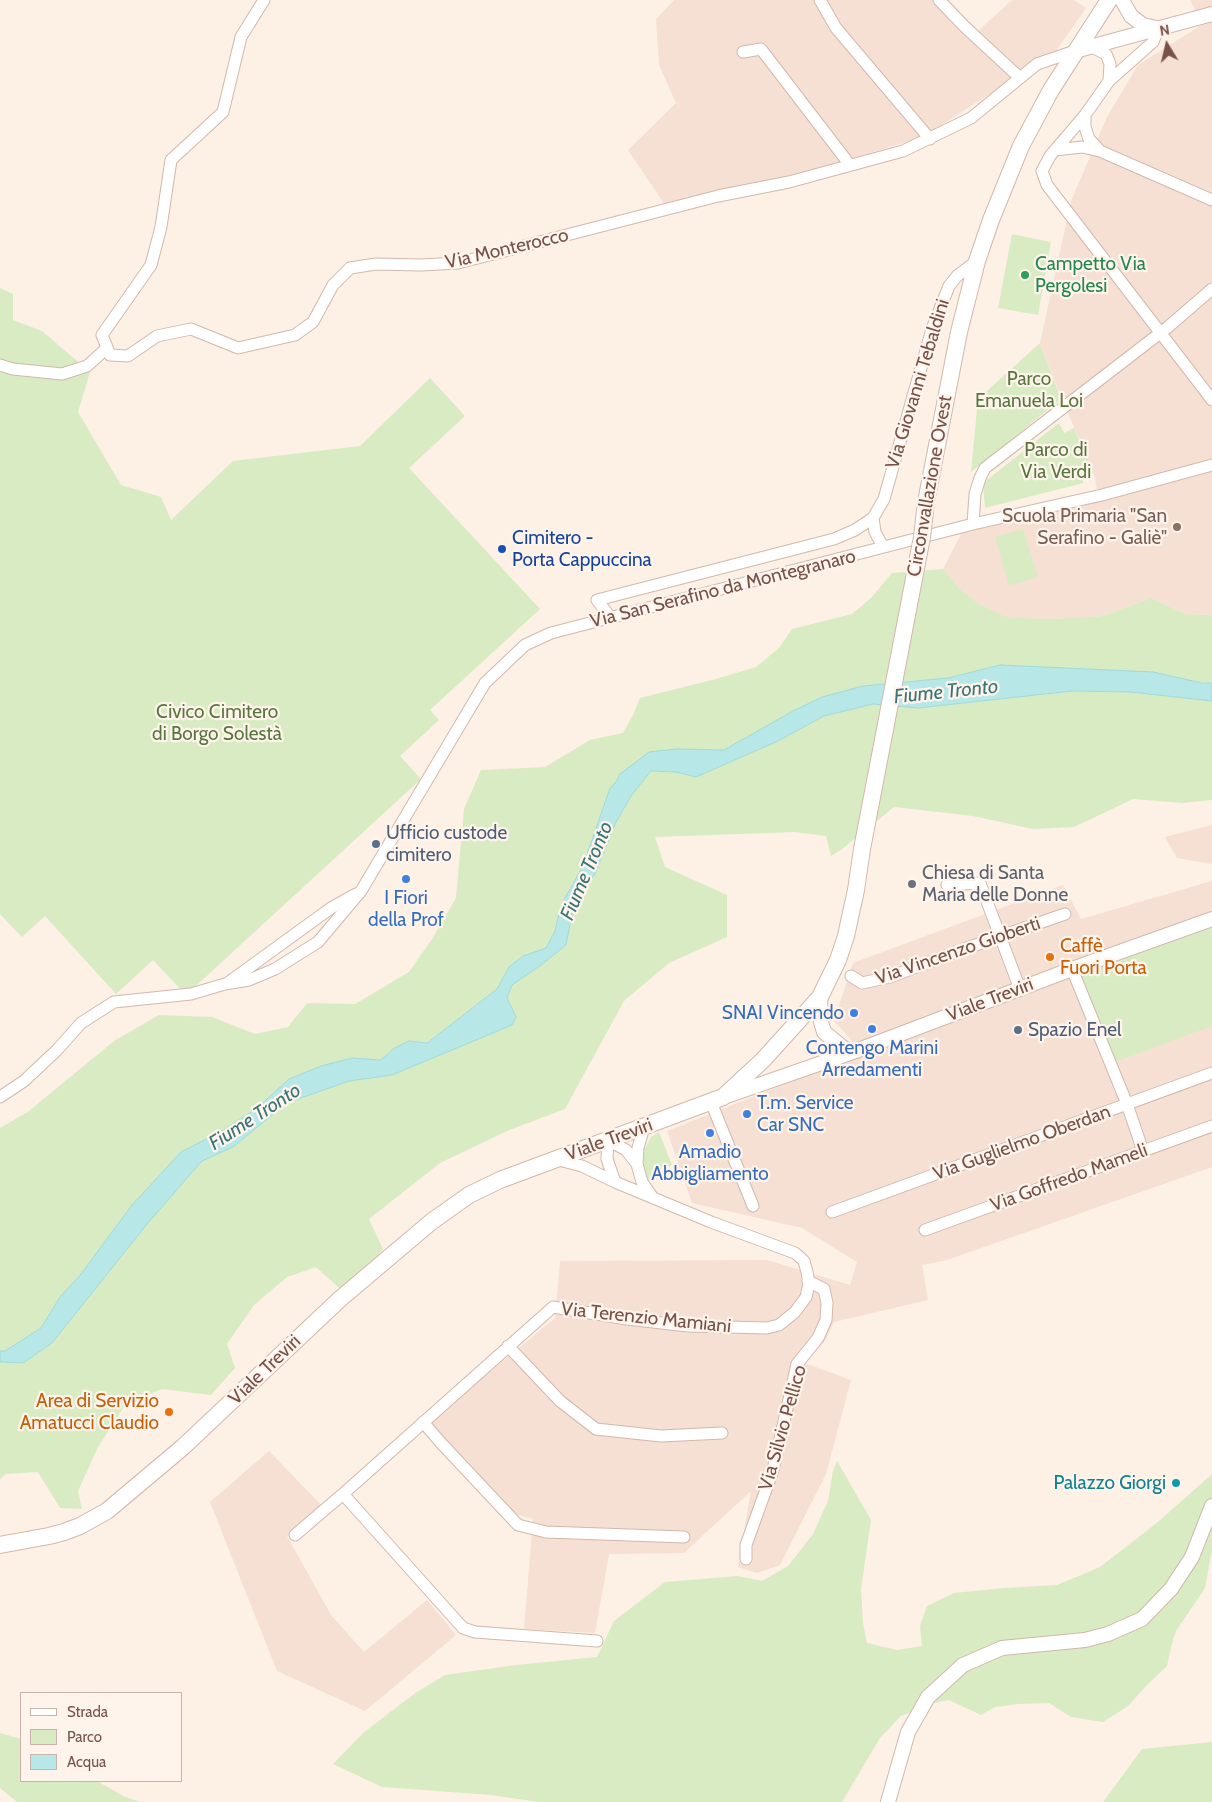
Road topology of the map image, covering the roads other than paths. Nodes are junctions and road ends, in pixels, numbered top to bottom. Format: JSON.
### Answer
{"nodes":[{"id":1,"x":264,"y":0,"type":"edge"},
{"id":2,"x":820,"y":0,"type":"edge"},
{"id":3,"x":940,"y":0,"type":"edge"},
{"id":4,"x":1110,"y":0,"type":"edge"},
{"id":5,"x":1122,"y":0,"type":"edge"},
{"id":6,"x":1212,"y":14,"type":"edge"},
{"id":7,"x":1158,"y":29,"type":"junction"},
{"id":8,"x":1092,"y":47,"type":"junction"},
{"id":9,"x":1075,"y":51,"type":"junction"},
{"id":10,"x":743,"y":52,"type":"dead end"},
{"id":11,"x":1019,"y":77,"type":"junction"},
{"id":12,"x":1109,"y":81,"type":"junction"},
{"id":13,"x":1085,"y":115,"type":"junction"},
{"id":14,"x":930,"y":139,"type":"junction"},
{"id":15,"x":1055,"y":150,"type":"junction"},
{"id":16,"x":1100,"y":151,"type":"junction"},
{"id":17,"x":850,"y":165,"type":"junction"},
{"id":18,"x":1212,"y":200,"type":"edge"},
{"id":19,"x":977,"y":261,"type":"junction"},
{"id":20,"x":1212,"y":289,"type":"edge"},
{"id":21,"x":1160,"y":332,"type":"junction"},
{"id":22,"x":108,"y":348,"type":"junction"},
{"id":23,"x":0,"y":365,"type":"edge"},
{"id":24,"x":1212,"y":400,"type":"edge"},
{"id":25,"x":1212,"y":465,"type":"edge"},
{"id":26,"x":873,"y":518,"type":"junction"},
{"id":27,"x":973,"y":524,"type":"junction"},
{"id":28,"x":883,"y":547,"type":"junction"},
{"id":29,"x":611,"y":618,"type":"junction"},
{"id":30,"x":947,"y":885,"type":"dead end"},
{"id":31,"x":361,"y":891,"type":"junction"},
{"id":32,"x":1065,"y":914,"type":"dead end"},
{"id":33,"x":1212,"y":919,"type":"edge"},
{"id":34,"x":1000,"y":936,"type":"junction"},
{"id":35,"x":265,"y":955,"type":"junction"},
{"id":36,"x":275,"y":969,"type":"junction"},
{"id":37,"x":1072,"y":969,"type":"junction"},
{"id":38,"x":851,"y":976,"type":"dead end"},
{"id":39,"x":226,"y":984,"type":"junction"},
{"id":40,"x":1020,"y":989,"type":"junction"},
{"id":41,"x":820,"y":997,"type":"junction"},
{"id":42,"x":853,"y":1052,"type":"junction"},
{"id":43,"x":1212,"y":1073,"type":"edge"},
{"id":44,"x":0,"y":1097,"type":"edge"},
{"id":45,"x":717,"y":1100,"type":"junction"},
{"id":46,"x":1127,"y":1104,"type":"junction"},
{"id":47,"x":1212,"y":1126,"type":"edge"},
{"id":48,"x":644,"y":1127,"type":"junction"},
{"id":49,"x":608,"y":1140,"type":"junction"},
{"id":50,"x":1143,"y":1150,"type":"junction"},
{"id":51,"x":555,"y":1159,"type":"junction"},
{"id":52,"x":637,"y":1164,"type":"junction"},
{"id":53,"x":614,"y":1182,"type":"junction"},
{"id":54,"x":653,"y":1198,"type":"junction"},
{"id":55,"x":752,"y":1206,"type":"dead end"},
{"id":56,"x":832,"y":1212,"type":"dead end"},
{"id":57,"x":925,"y":1230,"type":"dead end"},
{"id":58,"x":808,"y":1281,"type":"junction"},
{"id":59,"x":508,"y":1346,"type":"junction"},
{"id":60,"x":423,"y":1422,"type":"junction"},
{"id":61,"x":722,"y":1433,"type":"dead end"},
{"id":62,"x":343,"y":1494,"type":"junction"},
{"id":63,"x":1212,"y":1506,"type":"edge"},
{"id":64,"x":295,"y":1535,"type":"dead end"},
{"id":65,"x":684,"y":1537,"type":"dead end"},
{"id":66,"x":0,"y":1545,"type":"edge"},
{"id":67,"x":746,"y":1559,"type":"dead end"},
{"id":68,"x":597,"y":1641,"type":"dead end"},
{"id":69,"x":888,"y":1802,"type":"edge"}],
"edges":[{"from":1,"to":22,"type":"street"},
{"from":2,"to":14,"type":"street"},
{"from":3,"to":11,"type":"street"},
{"from":4,"to":9,"type":"main road","name":"Circonvallazione Ovest"},
{"from":5,"to":7,"type":"street"},
{"from":6,"to":7,"type":"street"},
{"from":7,"to":8,"type":"street"},
{"from":7,"to":12,"type":"street"},
{"from":8,"to":9,"type":"street"},
{"from":8,"to":12,"type":"street"},
{"from":9,"to":11,"type":"street","name":"Via Monterocco"},
{"from":9,"to":19,"type":"main road","name":"Circonvallazione Ovest"},
{"from":10,"to":17,"type":"street"},
{"from":11,"to":14,"type":"street","name":"Via Monterocco"},
{"from":12,"to":13,"type":"street"},
{"from":13,"to":15,"type":"street"},
{"from":13,"to":16,"type":"street"},
{"from":14,"to":17,"type":"street","name":"Via Monterocco"},
{"from":15,"to":16,"type":"street"},
{"from":15,"to":21,"type":"street"},
{"from":16,"to":18,"type":"street"},
{"from":17,"to":22,"type":"street","name":"Via Monterocco"},
{"from":19,"to":26,"type":"street","name":"Via Giovanni Tebaldini"},
{"from":19,"to":41,"type":"main road","name":"Circonvallazione Ovest","bridge":true},
{"from":20,"to":21,"type":"street"},
{"from":21,"to":24,"type":"street"},
{"from":21,"to":27,"type":"street"},
{"from":22,"to":23,"type":"street"},
{"from":25,"to":27,"type":"street","name":"Via San Serafino da Montegranaro"},
{"from":26,"to":28,"type":"street"},
{"from":26,"to":29,"type":"street","name":"Via Giovanni Tebaldini"},
{"from":27,"to":28,"type":"street","name":"Via San Serafino da Montegranaro"},
{"from":28,"to":29,"type":"street","name":"Via San Serafino da Montegranaro"},
{"from":29,"to":31,"type":"street","name":"Via San Serafino da Montegranaro"},
{"from":30,"to":34,"type":"street"},
{"from":31,"to":35,"type":"street","name":"Via San Serafino da Montegranaro"},
{"from":31,"to":36,"type":"street","name":"Via San Serafino da Montegranaro"},
{"from":32,"to":34,"type":"street","name":"Via Vincenzo Gioberti"},
{"from":33,"to":37,"type":"street","name":"Viale Treviri"},
{"from":34,"to":38,"type":"street","name":"Via Vincenzo Gioberti"},
{"from":34,"to":40,"type":"street"},
{"from":35,"to":36,"type":"street"},
{"from":35,"to":39,"type":"street","name":"Via San Serafino da Montegranaro"},
{"from":36,"to":39,"type":"street","name":"Via San Serafino da Montegranaro"},
{"from":37,"to":40,"type":"street","name":"Viale Treviri"},
{"from":37,"to":46,"type":"street"},
{"from":39,"to":44,"type":"street","name":"Via San Serafino da Montegranaro"},
{"from":40,"to":42,"type":"street","name":"Viale Treviri"},
{"from":41,"to":42,"type":"street","name":"Circonvallazione Ovest"},
{"from":41,"to":45,"type":"main road","name":"Circonvallazione Ovest"},
{"from":42,"to":45,"type":"street","name":"Viale Treviri"},
{"from":43,"to":46,"type":"street","name":"Via Guglielmo Oberdan"},
{"from":45,"to":48,"type":"main road","name":"Viale Treviri"},
{"from":45,"to":55,"type":"street"},
{"from":46,"to":50,"type":"street"},
{"from":46,"to":56,"type":"street","name":"Via Guglielmo Oberdan"},
{"from":47,"to":50,"type":"street","name":"Via Goffredo Mameli"},
{"from":48,"to":49,"type":"main road","name":"Viale Treviri"},
{"from":48,"to":52,"type":"street"},
{"from":49,"to":51,"type":"main road","name":"Viale Treviri"},
{"from":49,"to":52,"type":"street"},
{"from":49,"to":53,"type":"street"},
{"from":50,"to":57,"type":"street","name":"Via Goffredo Mameli"},
{"from":51,"to":53,"type":"street"},
{"from":51,"to":66,"type":"main road","name":"Viale Treviri"},
{"from":52,"to":54,"type":"street"},
{"from":53,"to":54,"type":"street"},
{"from":54,"to":58,"type":"street"},
{"from":58,"to":59,"type":"street","name":"Via Terenzio Mamiani"},
{"from":58,"to":67,"type":"street","name":"Via Silvio Pellico"},
{"from":59,"to":60,"type":"street","name":"Via Terenzio Mamiani"},
{"from":59,"to":61,"type":"street"},
{"from":60,"to":62,"type":"street","name":"Via Terenzio Mamiani"},
{"from":60,"to":65,"type":"street"},
{"from":62,"to":64,"type":"street","name":"Via Terenzio Mamiani"},
{"from":62,"to":68,"type":"street"},
{"from":63,"to":69,"type":"street"}]}
